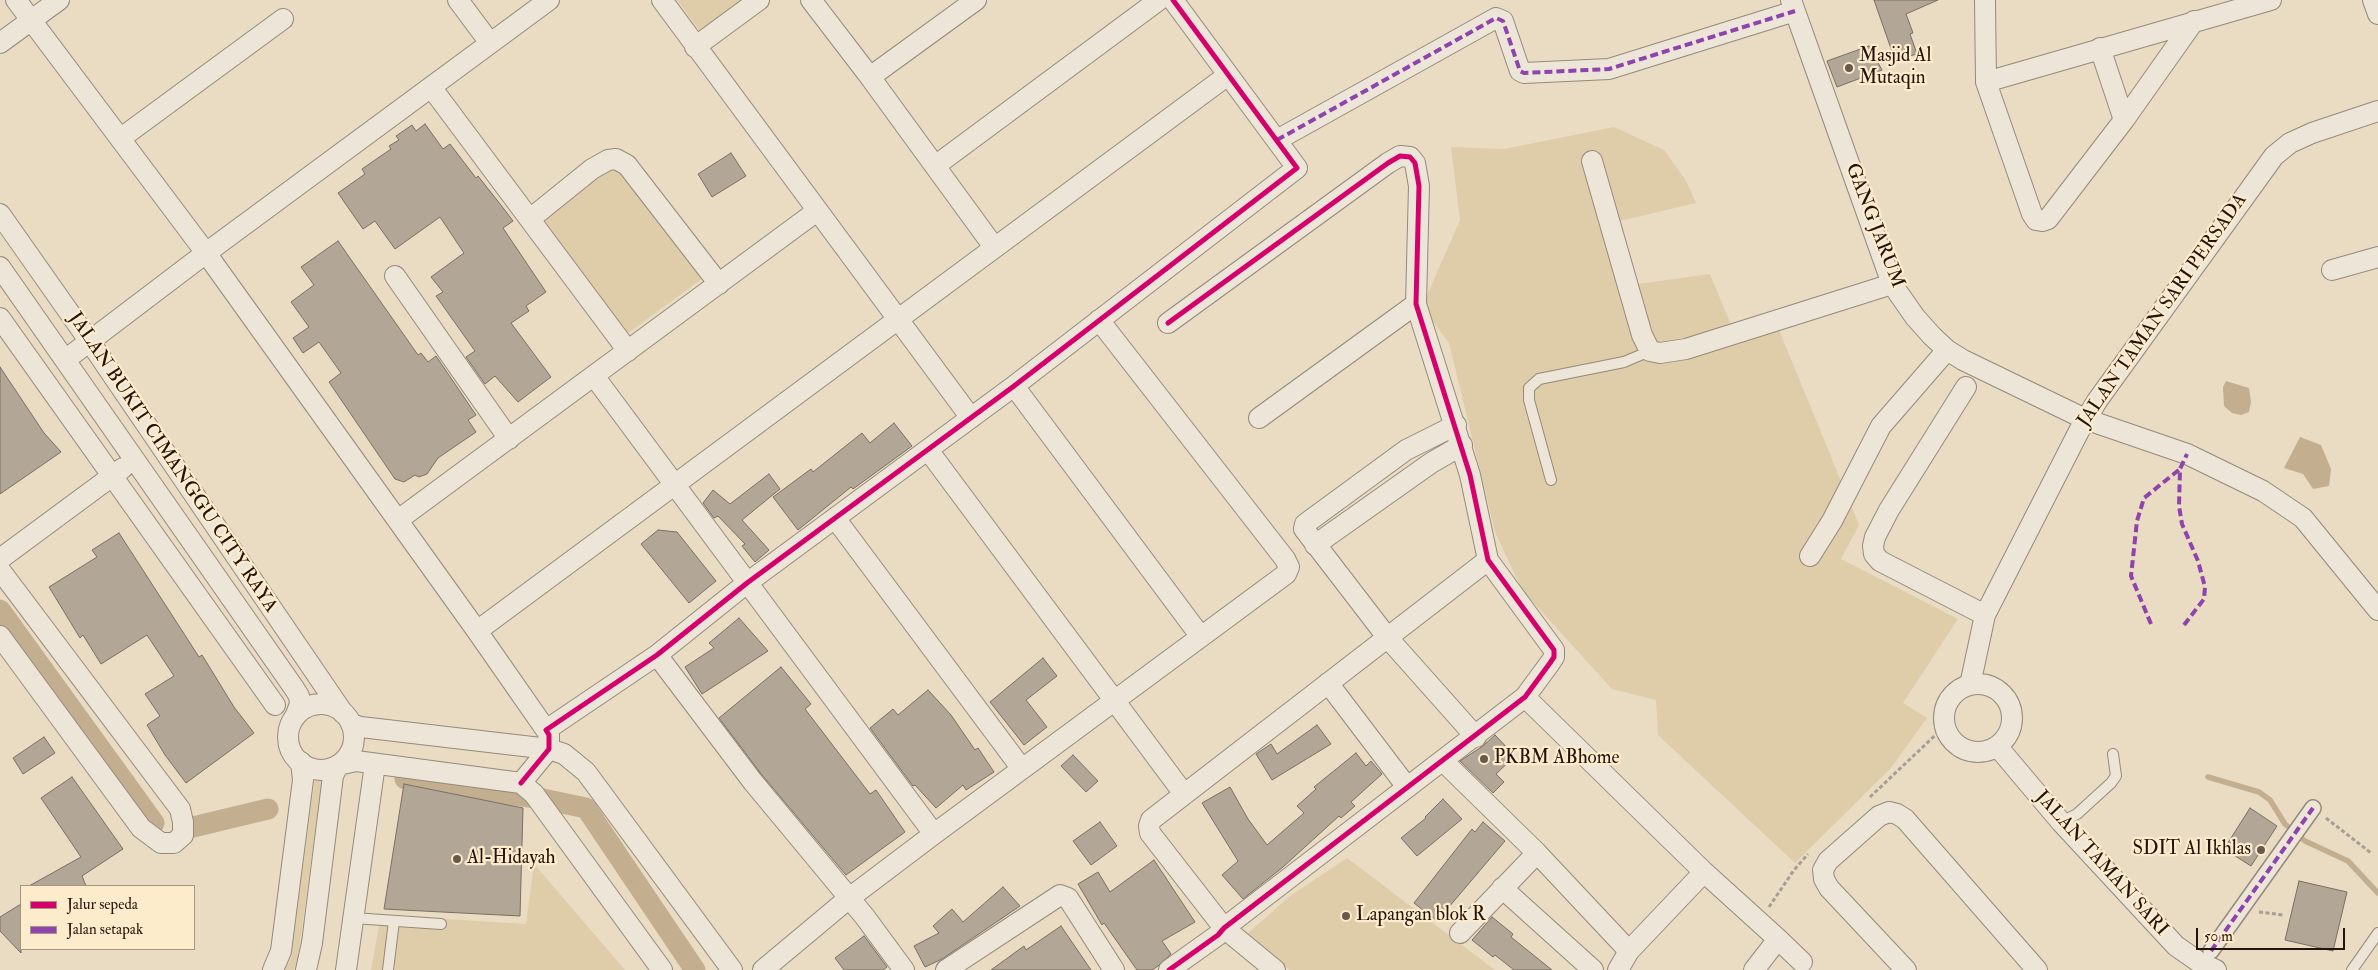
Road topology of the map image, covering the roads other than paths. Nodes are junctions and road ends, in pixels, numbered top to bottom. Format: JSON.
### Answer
{"nodes":[{"id":1,"x":10,"y":0,"type":"edge"},
{"id":2,"x":16,"y":0,"type":"edge"},
{"id":3,"x":59,"y":0,"type":"edge"},
{"id":4,"x":458,"y":0,"type":"edge"},
{"id":5,"x":549,"y":0,"type":"edge"},
{"id":6,"x":662,"y":0,"type":"edge"},
{"id":7,"x":758,"y":0,"type":"edge"},
{"id":8,"x":811,"y":0,"type":"edge"},
{"id":9,"x":976,"y":0,"type":"edge"},
{"id":10,"x":1159,"y":0,"type":"edge"},
{"id":11,"x":1173,"y":0,"type":"edge"},
{"id":12,"x":1985,"y":0,"type":"edge"},
{"id":13,"x":2271,"y":0,"type":"edge"},
{"id":14,"x":2373,"y":0,"type":"edge"},
{"id":15,"x":1793,"y":5,"type":"edge"},
{"id":16,"x":2232,"y":5,"type":"edge"},
{"id":17,"x":0,"y":7,"type":"edge"},
{"id":18,"x":2378,"y":14,"type":"edge"},
{"id":19,"x":283,"y":19,"type":"dead end"},
{"id":20,"x":32,"y":20,"type":"junction"},
{"id":21,"x":2194,"y":21,"type":"junction"},
{"id":22,"x":0,"y":43,"type":"edge"},
{"id":23,"x":490,"y":43,"type":"junction"},
{"id":24,"x":695,"y":47,"type":"junction"},
{"id":25,"x":2100,"y":48,"type":"junction"},
{"id":26,"x":1228,"y":74,"type":"junction"},
{"id":27,"x":870,"y":77,"type":"junction"},
{"id":28,"x":1986,"y":82,"type":"junction"},
{"id":29,"x":431,"y":87,"type":"junction"},
{"id":30,"x":2378,"y":111,"type":"edge"},
{"id":31,"x":2124,"y":120,"type":"junction"},
{"id":32,"x":121,"y":138,"type":"junction"},
{"id":33,"x":1277,"y":140,"type":"junction"},
{"id":34,"x":1592,"y":161,"type":"dead end"},
{"id":35,"x":935,"y":166,"type":"junction"},
{"id":36,"x":817,"y":211,"type":"junction"},
{"id":37,"x":0,"y":214,"type":"edge"},
{"id":38,"x":530,"y":219,"type":"junction"},
{"id":39,"x":994,"y":247,"type":"junction"},
{"id":40,"x":206,"y":253,"type":"junction"},
{"id":41,"x":2378,"y":257,"type":"edge"},
{"id":42,"x":0,"y":267,"type":"edge"},
{"id":43,"x":2332,"y":270,"type":"dead end"},
{"id":44,"x":395,"y":276,"type":"dead end"},
{"id":45,"x":719,"y":284,"type":"junction"},
{"id":46,"x":1892,"y":284,"type":"junction"},
{"id":47,"x":1416,"y":304,"type":"junction"},
{"id":48,"x":0,"y":318,"type":"edge"},
{"id":49,"x":897,"y":319,"type":"junction"},
{"id":50,"x":1099,"y":320,"type":"junction"},
{"id":51,"x":1168,"y":323,"type":"dead end"},
{"id":52,"x":90,"y":342,"type":"junction"},
{"id":53,"x":1947,"y":350,"type":"junction"},
{"id":54,"x":628,"y":351,"type":"junction"},
{"id":55,"x":1650,"y":351,"type":"junction"},
{"id":56,"x":66,"y":360,"type":"junction"},
{"id":57,"x":594,"y":376,"type":"junction"},
{"id":58,"x":1014,"y":386,"type":"junction"},
{"id":59,"x":1966,"y":387,"type":"dead end"},
{"id":60,"x":971,"y":418,"type":"junction"},
{"id":61,"x":1259,"y":418,"type":"dead end"},
{"id":62,"x":2085,"y":419,"type":"junction"},
{"id":63,"x":1456,"y":425,"type":"junction"},
{"id":64,"x":509,"y":439,"type":"junction"},
{"id":65,"x":1462,"y":445,"type":"junction"},
{"id":66,"x":928,"y":450,"type":"junction"},
{"id":67,"x":134,"y":460,"type":"junction"},
{"id":68,"x":112,"y":477,"type":"junction"},
{"id":69,"x":1551,"y":480,"type":"dead end"},
{"id":70,"x":674,"y":484,"type":"junction"},
{"id":71,"x":835,"y":518,"type":"junction"},
{"id":72,"x":398,"y":520,"type":"junction"},
{"id":73,"x":1315,"y":545,"type":"junction"},
{"id":74,"x":1810,"y":556,"type":"dead end"},
{"id":75,"x":0,"y":559,"type":"edge"},
{"id":76,"x":1488,"y":560,"type":"junction"},
{"id":77,"x":0,"y":570,"type":"edge"},
{"id":78,"x":748,"y":583,"type":"junction"},
{"id":79,"x":2378,"y":610,"type":"edge"},
{"id":80,"x":1985,"y":615,"type":"junction"},
{"id":81,"x":477,"y":630,"type":"junction"},
{"id":82,"x":0,"y":636,"type":"edge"},
{"id":83,"x":1201,"y":637,"type":"junction"},
{"id":84,"x":1387,"y":637,"type":"junction"},
{"id":85,"x":657,"y":655,"type":"junction"},
{"id":86,"x":1328,"y":683,"type":"junction"},
{"id":87,"x":1970,"y":685,"type":"junction"},
{"id":88,"x":1525,"y":697,"type":"junction"},
{"id":89,"x":1115,"y":701,"type":"junction"},
{"id":90,"x":275,"y":705,"type":"dead end"},
{"id":91,"x":296,"y":717,"type":"junction"},
{"id":92,"x":347,"y":718,"type":"junction"},
{"id":93,"x":1476,"y":737,"type":"junction"},
{"id":94,"x":547,"y":739,"type":"junction"},
{"id":95,"x":1997,"y":746,"type":"junction"},
{"id":96,"x":2113,"y":754,"type":"dead end"},
{"id":97,"x":1442,"y":761,"type":"junction"},
{"id":98,"x":301,"y":762,"type":"junction"},
{"id":99,"x":375,"y":764,"type":"junction"},
{"id":100,"x":338,"y":765,"type":"junction"},
{"id":101,"x":1022,"y":769,"type":"junction"},
{"id":102,"x":1407,"y":787,"type":"junction"},
{"id":103,"x":1184,"y":794,"type":"junction"},
{"id":104,"x":533,"y":795,"type":"junction"},
{"id":105,"x":2313,"y":808,"type":"road end"},
{"id":106,"x":2061,"y":822,"type":"junction"},
{"id":107,"x":934,"y":834,"type":"junction"},
{"id":108,"x":1537,"y":853,"type":"junction"},
{"id":109,"x":1704,"y":872,"type":"junction"},
{"id":110,"x":1502,"y":888,"type":"junction"},
{"id":111,"x":848,"y":900,"type":"junction"},
{"id":112,"x":353,"y":918,"type":"junction"},
{"id":113,"x":394,"y":921,"type":"junction"},
{"id":114,"x":441,"y":924,"type":"dead end"},
{"id":115,"x":1224,"y":928,"type":"junction"},
{"id":116,"x":2378,"y":932,"type":"edge"},
{"id":117,"x":1460,"y":933,"type":"dead end"},
{"id":118,"x":1778,"y":940,"type":"junction"},
{"id":119,"x":1629,"y":951,"type":"junction"},
{"id":120,"x":1802,"y":962,"type":"dead end"},
{"id":121,"x":2205,"y":963,"type":"edge"},
{"id":122,"x":273,"y":970,"type":"edge"},
{"id":123,"x":306,"y":970,"type":"edge"},
{"id":124,"x":346,"y":970,"type":"edge"},
{"id":125,"x":388,"y":970,"type":"edge"},
{"id":126,"x":662,"y":970,"type":"edge"},
{"id":127,"x":732,"y":970,"type":"edge"},
{"id":128,"x":763,"y":970,"type":"edge"},
{"id":129,"x":904,"y":970,"type":"edge"},
{"id":130,"x":946,"y":970,"type":"edge"},
{"id":131,"x":1114,"y":970,"type":"edge"},
{"id":132,"x":1169,"y":970,"type":"edge"},
{"id":133,"x":1275,"y":970,"type":"edge"},
{"id":134,"x":1593,"y":970,"type":"edge"},
{"id":135,"x":1618,"y":970,"type":"edge"},
{"id":136,"x":1754,"y":970,"type":"edge"},
{"id":137,"x":1906,"y":970,"type":"edge"},
{"id":138,"x":2037,"y":970,"type":"edge"},
{"id":139,"x":2352,"y":970,"type":"edge"}],
"edges":[{"from":1,"to":17,"type":"street"},
{"from":2,"to":20,"type":"street"},
{"from":3,"to":20,"type":"street"},
{"from":4,"to":23,"type":"street"},
{"from":5,"to":23,"type":"street"},
{"from":6,"to":24,"type":"street"},
{"from":7,"to":24,"type":"street"},
{"from":8,"to":27,"type":"street"},
{"from":9,"to":27,"type":"street"},
{"from":10,"to":35,"type":"street"},
{"from":11,"to":26,"type":"street"},
{"from":12,"to":28,"type":"street"},
{"from":13,"to":16,"type":"street"},
{"from":14,"to":18,"type":"street"},
{"from":15,"to":33,"type":"street"},
{"from":15,"to":46,"type":"street","name":"GANG JARUM"},
{"from":16,"to":21,"type":"street"},
{"from":19,"to":32,"type":"street"},
{"from":20,"to":22,"type":"street"},
{"from":20,"to":32,"type":"street"},
{"from":21,"to":25,"type":"street"},
{"from":21,"to":31,"type":"street"},
{"from":23,"to":29,"type":"street"},
{"from":24,"to":36,"type":"street"},
{"from":25,"to":28,"type":"street"},
{"from":25,"to":31,"type":"street"},
{"from":26,"to":33,"type":"street"},
{"from":26,"to":39,"type":"street"},
{"from":27,"to":35,"type":"street"},
{"from":28,"to":31,"type":"street"},
{"from":29,"to":38,"type":"street"},
{"from":29,"to":40,"type":"street"},
{"from":30,"to":62,"type":"street","name":"JALAN TAMAN SARI PERSADA"},
{"from":32,"to":40,"type":"street"},
{"from":33,"to":50,"type":"street"},
{"from":34,"to":55,"type":"street"},
{"from":35,"to":39,"type":"street"},
{"from":36,"to":45,"type":"street"},
{"from":36,"to":49,"type":"street"},
{"from":37,"to":52,"type":"street","name":"JALAN BUKIT CIMANGGU CITY RAYA"},
{"from":38,"to":45,"type":"street"},
{"from":38,"to":54,"type":"street"},
{"from":39,"to":49,"type":"street"},
{"from":40,"to":52,"type":"street"},
{"from":40,"to":72,"type":"street"},
{"from":41,"to":43,"type":"street"},
{"from":42,"to":56,"type":"street","name":"JALAN BUKIT CIMANGGU CITY RAYA"},
{"from":44,"to":64,"type":"street"},
{"from":45,"to":54,"type":"street"},
{"from":46,"to":53,"type":"street","name":"GANG JARUM"},
{"from":46,"to":55,"type":"street"},
{"from":47,"to":51,"type":"street"},
{"from":47,"to":61,"type":"street"},
{"from":47,"to":63,"type":"street"},
{"from":48,"to":68,"type":"street"},
{"from":49,"to":60,"type":"street"},
{"from":49,"to":70,"type":"street"},
{"from":50,"to":58,"type":"street"},
{"from":50,"to":83,"type":"street"},
{"from":52,"to":56,"type":"street"},
{"from":52,"to":92,"type":"street","name":"JALAN BUKIT CIMANGGU CITY RAYA"},
{"from":53,"to":62,"type":"street","name":"GANG JARUM"},
{"from":53,"to":74,"type":"street"},
{"from":54,"to":57,"type":"street"},
{"from":55,"to":69,"type":"lane"},
{"from":56,"to":67,"type":"street","name":"JALAN BUKIT CIMANGGU CITY RAYA"},
{"from":57,"to":64,"type":"street"},
{"from":57,"to":70,"type":"street"},
{"from":58,"to":60,"type":"street"},
{"from":58,"to":83,"type":"street"},
{"from":59,"to":80,"type":"street"},
{"from":60,"to":66,"type":"street"},
{"from":62,"to":79,"type":"street","name":"GANG JARUM"},
{"from":62,"to":80,"type":"street","name":"JALAN TAMAN SARI PERSADA"},
{"from":63,"to":65,"type":"street"},
{"from":63,"to":73,"type":"street"},
{"from":64,"to":72,"type":"street"},
{"from":65,"to":73,"type":"street"},
{"from":65,"to":76,"type":"street"},
{"from":66,"to":71,"type":"street"},
{"from":66,"to":89,"type":"street"},
{"from":67,"to":68,"type":"street"},
{"from":67,"to":91,"type":"street","name":"JALAN BUKIT CIMANGGU CITY RAYA"},
{"from":68,"to":75,"type":"street"},
{"from":68,"to":90,"type":"street"},
{"from":70,"to":78,"type":"street"},
{"from":70,"to":81,"type":"street"},
{"from":71,"to":78,"type":"street"},
{"from":71,"to":101,"type":"street"},
{"from":72,"to":81,"type":"street"},
{"from":73,"to":84,"type":"street"},
{"from":76,"to":84,"type":"street"},
{"from":76,"to":88,"type":"street"},
{"from":77,"to":82,"type":"street"},
{"from":78,"to":85,"type":"street"},
{"from":78,"to":107,"type":"street"},
{"from":80,"to":87,"type":"street","name":"JALAN TAMAN SARI PERSADA"},
{"from":81,"to":94,"type":"street"},
{"from":83,"to":89,"type":"street"},
{"from":84,"to":86,"type":"street"},
{"from":84,"to":93,"type":"street"},
{"from":85,"to":94,"type":"street"},
{"from":85,"to":111,"type":"street"},
{"from":86,"to":102,"type":"street"},
{"from":86,"to":103,"type":"street"},
{"from":87,"to":95,"type":"street"},
{"from":87,"to":95,"type":"street"},
{"from":88,"to":93,"type":"street"},
{"from":88,"to":109,"type":"street"},
{"from":89,"to":101,"type":"street"},
{"from":89,"to":103,"type":"street"},
{"from":91,"to":92,"type":"street"},
{"from":91,"to":98,"type":"street"},
{"from":92,"to":94,"type":"street"},
{"from":92,"to":100,"type":"street"},
{"from":93,"to":97,"type":"street"},
{"from":94,"to":104,"type":"street"},
{"from":94,"to":127,"type":"street"},
{"from":95,"to":106,"type":"street","name":"JALAN TAMAN SARI"},
{"from":96,"to":106,"type":"lane"},
{"from":97,"to":102,"type":"street"},
{"from":97,"to":108,"type":"street"},
{"from":98,"to":100,"type":"street"},
{"from":98,"to":122,"type":"street"},
{"from":99,"to":100,"type":"street"},
{"from":99,"to":104,"type":"street"},
{"from":99,"to":112,"type":"street"},
{"from":100,"to":123,"type":"street"},
{"from":101,"to":107,"type":"street"},
{"from":102,"to":115,"type":"street"},
{"from":103,"to":115,"type":"street"},
{"from":104,"to":126,"type":"street"},
{"from":105,"to":121,"type":"street"},
{"from":106,"to":121,"type":"street","name":"JALAN TAMAN SARI"},
{"from":107,"to":111,"type":"street"},
{"from":108,"to":110,"type":"street"},
{"from":108,"to":119,"type":"street"},
{"from":109,"to":118,"type":"street"},
{"from":109,"to":119,"type":"street"},
{"from":110,"to":117,"type":"street"},
{"from":110,"to":134,"type":"street"},
{"from":111,"to":128,"type":"street"},
{"from":111,"to":129,"type":"street"},
{"from":112,"to":113,"type":"lane"},
{"from":112,"to":124,"type":"street"},
{"from":113,"to":114,"type":"lane"},
{"from":113,"to":125,"type":"lane"},
{"from":115,"to":132,"type":"street"},
{"from":115,"to":133,"type":"street"},
{"from":116,"to":139,"type":"lane"},
{"from":118,"to":120,"type":"street"},
{"from":118,"to":136,"type":"street"},
{"from":119,"to":135,"type":"street"},
{"from":130,"to":131,"type":"street"},
{"from":137,"to":138,"type":"street"}]}
